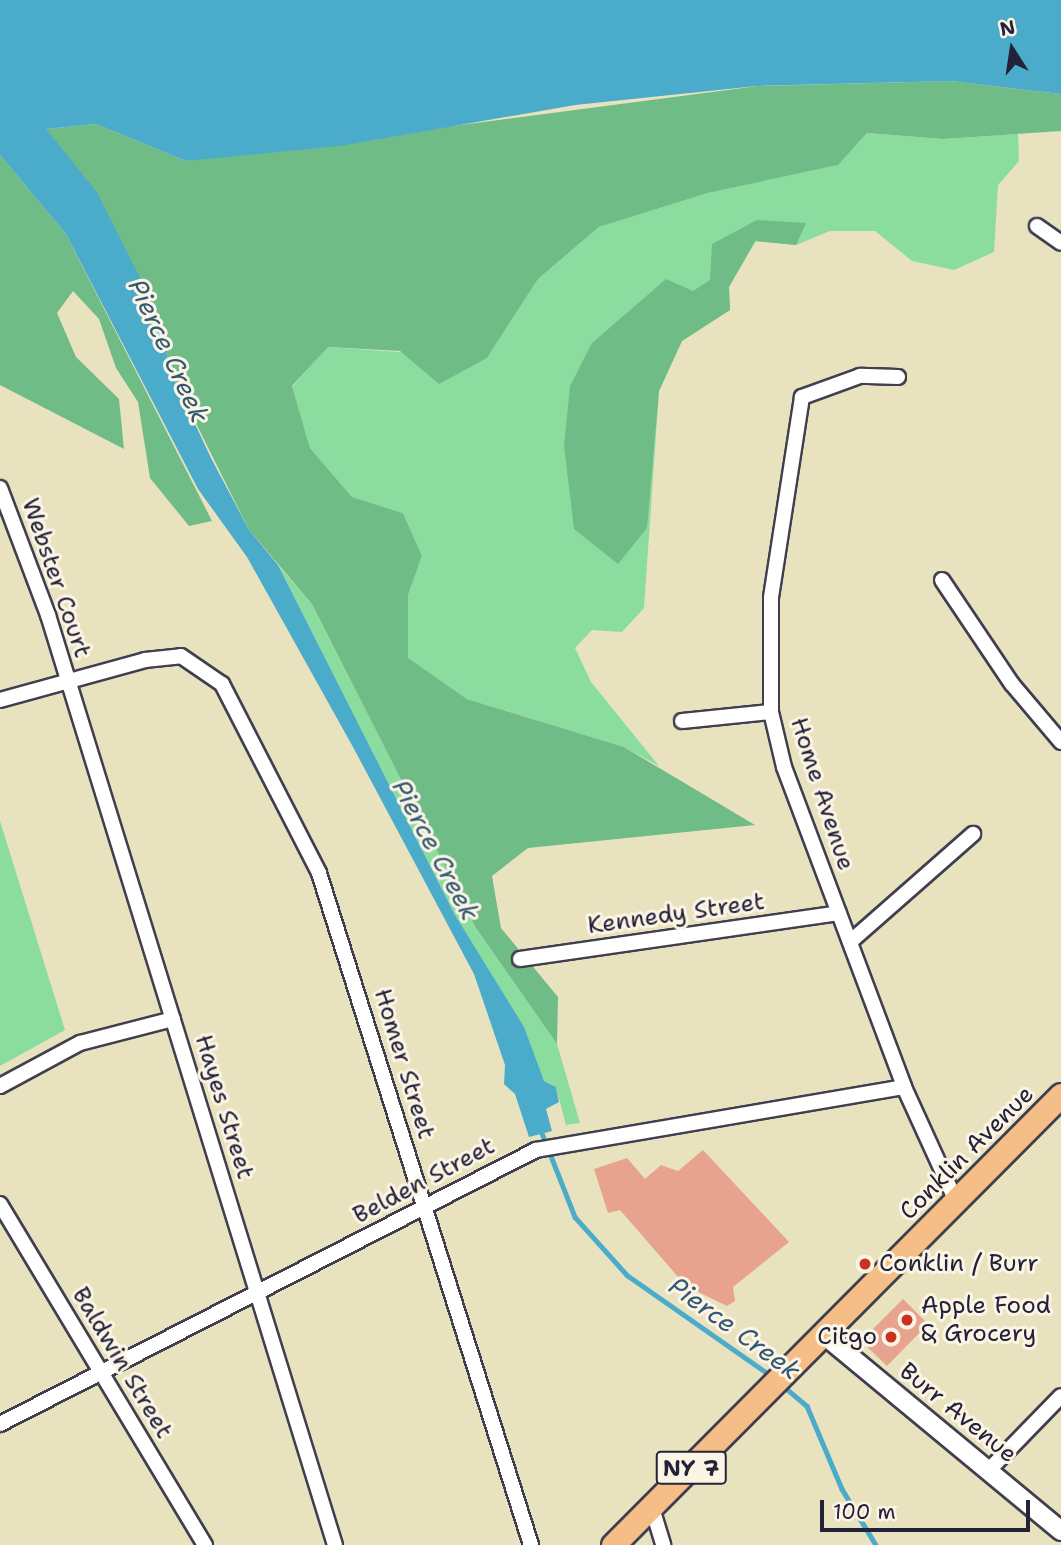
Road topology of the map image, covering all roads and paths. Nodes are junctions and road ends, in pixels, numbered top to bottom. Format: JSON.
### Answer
{"nodes":[{"id":1,"x":1037,"y":226,"type":"dead end"},
{"id":2,"x":1061,"y":243,"type":"edge"},
{"id":3,"x":898,"y":377,"type":"dead end"},
{"id":4,"x":0,"y":488,"type":"edge"},
{"id":5,"x":942,"y":580,"type":"dead end"},
{"id":6,"x":68,"y":682,"type":"junction"},
{"id":7,"x":0,"y":700,"type":"edge"},
{"id":8,"x":771,"y":712,"type":"junction"},
{"id":9,"x":682,"y":721,"type":"dead end"},
{"id":10,"x":1061,"y":742,"type":"edge"},
{"id":11,"x":973,"y":834,"type":"dead end"},
{"id":12,"x":839,"y":913,"type":"junction"},
{"id":13,"x":850,"y":942,"type":"junction"},
{"id":14,"x":520,"y":959,"type":"dead end"},
{"id":15,"x":173,"y":1019,"type":"junction"},
{"id":16,"x":0,"y":1086,"type":"edge"},
{"id":17,"x":904,"y":1087,"type":"junction"},
{"id":18,"x":1061,"y":1095,"type":"edge"},
{"id":19,"x":956,"y":1201,"type":"junction"},
{"id":20,"x":0,"y":1204,"type":"edge"},
{"id":21,"x":425,"y":1207,"type":"junction"},
{"id":22,"x":257,"y":1293,"type":"junction"},
{"id":23,"x":823,"y":1334,"type":"junction"},
{"id":24,"x":101,"y":1372,"type":"junction"},
{"id":25,"x":1061,"y":1396,"type":"edge"},
{"id":26,"x":0,"y":1424,"type":"edge"},
{"id":27,"x":989,"y":1470,"type":"junction"},
{"id":28,"x":652,"y":1508,"type":"junction"},
{"id":29,"x":1061,"y":1531,"type":"edge"},
{"id":30,"x":205,"y":1545,"type":"edge"},
{"id":31,"x":335,"y":1545,"type":"edge"},
{"id":32,"x":531,"y":1545,"type":"edge"},
{"id":33,"x":614,"y":1545,"type":"edge"},
{"id":34,"x":663,"y":1545,"type":"edge"}],
"edges":[{"from":1,"to":2,"type":"street"},
{"from":3,"to":8,"type":"street","name":"Home Avenue"},
{"from":4,"to":6,"type":"street","name":"Webster Court"},
{"from":5,"to":10,"type":"street"},
{"from":6,"to":7,"type":"street"},
{"from":6,"to":15,"type":"street","name":"Hayes Street"},
{"from":6,"to":21,"type":"street","name":"Homer Street"},
{"from":8,"to":9,"type":"street"},
{"from":8,"to":12,"type":"street","name":"Home Avenue"},
{"from":11,"to":13,"type":"street"},
{"from":12,"to":13,"type":"street","name":"Home Avenue"},
{"from":12,"to":14,"type":"street","name":"Kennedy Street"},
{"from":13,"to":17,"type":"street","name":"Home Avenue"},
{"from":15,"to":16,"type":"street"},
{"from":15,"to":22,"type":"street","name":"Hayes Street"},
{"from":17,"to":19,"type":"street","name":"Home Avenue"},
{"from":17,"to":21,"type":"street","name":"Belden Street"},
{"from":18,"to":19,"type":"main road","name":"Conklin Avenue","number":"NY 7"},
{"from":19,"to":23,"type":"main road","name":"Conklin Avenue","number":"NY 7"},
{"from":20,"to":24,"type":"street","name":"Baldwin Street"},
{"from":21,"to":22,"type":"street","name":"Belden Street"},
{"from":21,"to":32,"type":"street","name":"Homer Street"},
{"from":22,"to":24,"type":"street","name":"Belden Street"},
{"from":22,"to":31,"type":"street","name":"Hayes Street"},
{"from":23,"to":27,"type":"street","name":"Burr Avenue"},
{"from":23,"to":28,"type":"main road","name":"Conklin Avenue","number":"NY 7"},
{"from":24,"to":26,"type":"street","name":"Belden Street"},
{"from":24,"to":30,"type":"street","name":"Baldwin Street"},
{"from":25,"to":27,"type":"street"},
{"from":27,"to":29,"type":"street","name":"Burr Avenue"},
{"from":28,"to":33,"type":"main road","name":"Conklin Avenue","number":"NY 7"},
{"from":28,"to":34,"type":"street"}]}
